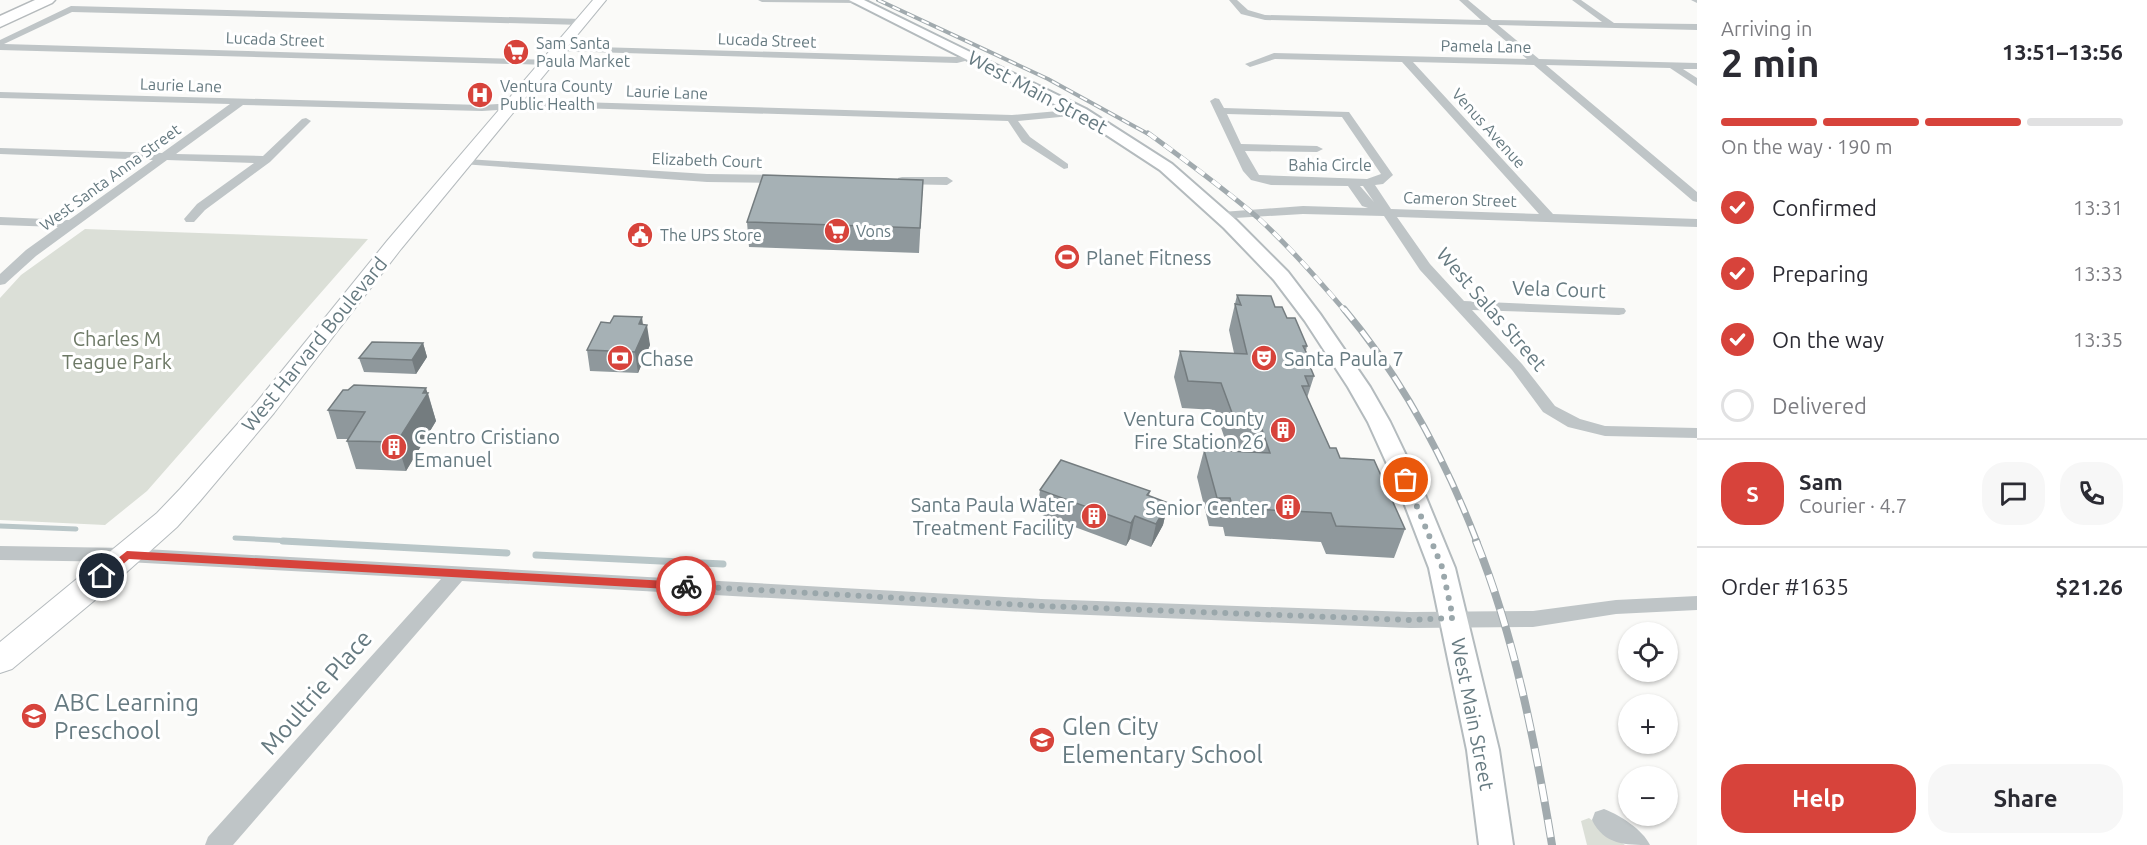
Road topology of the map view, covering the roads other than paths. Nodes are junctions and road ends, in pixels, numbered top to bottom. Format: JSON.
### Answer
{"nodes":[{"id":1,"x":21,"y":0,"type":"edge"},
{"id":2,"x":47,"y":0,"type":"edge"},
{"id":3,"x":600,"y":0,"type":"edge"},
{"id":4,"x":762,"y":0,"type":"edge"},
{"id":5,"x":1233,"y":0,"type":"edge"},
{"id":6,"x":1463,"y":0,"type":"edge"},
{"id":7,"x":1576,"y":0,"type":"edge"},
{"id":8,"x":856,"y":1,"type":"edge"},
{"id":9,"x":0,"y":9,"type":"edge"},
{"id":10,"x":0,"y":22,"type":"edge"},
{"id":11,"x":583,"y":22,"type":"junction"},
{"id":12,"x":1489,"y":22,"type":"junction"},
{"id":13,"x":1612,"y":25,"type":"junction"},
{"id":14,"x":1697,"y":27,"type":"edge"},
{"id":15,"x":0,"y":45,"type":"edge"},
{"id":16,"x":561,"y":49,"type":"junction"},
{"id":17,"x":972,"y":58,"type":"junction"},
{"id":18,"x":1405,"y":59,"type":"junction"},
{"id":19,"x":550,"y":62,"type":"junction"},
{"id":20,"x":1537,"y":62,"type":"junction"},
{"id":21,"x":1250,"y":64,"type":"dead end"},
{"id":22,"x":1673,"y":66,"type":"junction"},
{"id":23,"x":1697,"y":66,"type":"edge"},
{"id":24,"x":1697,"y":83,"type":"edge"},
{"id":25,"x":0,"y":95,"type":"edge"},
{"id":26,"x":240,"y":102,"type":"junction"},
{"id":27,"x":511,"y":105,"type":"junction"},
{"id":28,"x":1081,"y":111,"type":"junction"},
{"id":29,"x":1011,"y":118,"type":"junction"},
{"id":30,"x":306,"y":121,"type":"dead end"},
{"id":31,"x":1237,"y":147,"type":"junction"},
{"id":32,"x":1317,"y":149,"type":"dead end"},
{"id":33,"x":0,"y":151,"type":"edge"},
{"id":34,"x":166,"y":156,"type":"junction"},
{"id":35,"x":266,"y":160,"type":"junction"},
{"id":36,"x":466,"y":162,"type":"junction"},
{"id":37,"x":1064,"y":165,"type":"dead end"},
{"id":38,"x":791,"y":179,"type":"edge"},
{"id":39,"x":887,"y":180,"type":"edge"},
{"id":40,"x":946,"y":181,"type":"dead end"},
{"id":41,"x":1352,"y":183,"type":"junction"},
{"id":42,"x":1368,"y":183,"type":"junction"},
{"id":43,"x":1697,"y":198,"type":"edge"},
{"id":44,"x":1388,"y":213,"type":"junction"},
{"id":45,"x":1222,"y":216,"type":"junction"},
{"id":46,"x":190,"y":219,"type":"dead end"},
{"id":47,"x":1550,"y":219,"type":"junction"},
{"id":48,"x":0,"y":221,"type":"edge"},
{"id":49,"x":74,"y":224,"type":"junction"},
{"id":50,"x":1697,"y":224,"type":"edge"},
{"id":51,"x":0,"y":281,"type":"edge"},
{"id":52,"x":1461,"y":305,"type":"junction"},
{"id":53,"x":1619,"y":311,"type":"dead end"},
{"id":54,"x":1697,"y":434,"type":"edge"},
{"id":55,"x":0,"y":553,"type":"edge"},
{"id":56,"x":127,"y":555,"type":"junction"},
{"id":57,"x":457,"y":574,"type":"junction"},
{"id":58,"x":1697,"y":603,"type":"edge"},
{"id":59,"x":1453,"y":618,"type":"junction"},
{"id":60,"x":0,"y":660,"type":"edge"},
{"id":61,"x":1604,"y":820,"type":"dead end"},
{"id":62,"x":217,"y":845,"type":"edge"},
{"id":63,"x":1496,"y":845,"type":"edge"},
{"id":64,"x":1638,"y":845,"type":"edge"}],
"edges":[{"from":1,"to":9,"type":"highway"},
{"from":2,"to":10,"type":"highway"},
{"from":3,"to":11,"type":"main road","name":"West Harvard Boulevard"},
{"from":4,"to":8,"type":"street"},
{"from":5,"to":12,"type":"street"},
{"from":6,"to":12,"type":"street"},
{"from":7,"to":13,"type":"street"},
{"from":8,"to":17,"type":"street","name":"West Main Street"},
{"from":11,"to":15,"type":"street"},
{"from":11,"to":16,"type":"main road","name":"West Harvard Boulevard"},
{"from":12,"to":13,"type":"street"},
{"from":12,"to":20,"type":"street"},
{"from":13,"to":14,"type":"street"},
{"from":15,"to":19,"type":"street","name":"Lucada Street"},
{"from":16,"to":17,"type":"street","name":"Lucada Street"},
{"from":16,"to":19,"type":"main road","name":"West Harvard Boulevard"},
{"from":17,"to":28,"type":"street","name":"West Main Street"},
{"from":18,"to":20,"type":"street","name":"Pamela Lane"},
{"from":18,"to":21,"type":"street","name":"Pamela Lane"},
{"from":18,"to":47,"type":"street","name":"Venus Avenue"},
{"from":19,"to":27,"type":"main road","name":"West Harvard Boulevard"},
{"from":20,"to":22,"type":"street","name":"Pamela Lane"},
{"from":20,"to":43,"type":"street"},
{"from":22,"to":23,"type":"street","name":"Pamela Lane"},
{"from":22,"to":24,"type":"street"},
{"from":25,"to":26,"type":"street","name":"Laurie Lane"},
{"from":26,"to":27,"type":"street","name":"Laurie Lane"},
{"from":26,"to":34,"type":"street","name":"West Santa Anna Street"},
{"from":27,"to":29,"type":"street","name":"Laurie Lane"},
{"from":27,"to":36,"type":"main road","name":"West Harvard Boulevard"},
{"from":28,"to":29,"type":"street","name":"Laurie Lane"},
{"from":28,"to":45,"type":"street","name":"West Main Street"},
{"from":29,"to":37,"type":"street"},
{"from":30,"to":35,"type":"street"},
{"from":31,"to":32,"type":"street"},
{"from":31,"to":41,"type":"street","name":"Bahia Circle"},
{"from":31,"to":42,"type":"street","name":"Bahia Circle"},
{"from":33,"to":34,"type":"street"},
{"from":34,"to":35,"type":"street"},
{"from":34,"to":49,"type":"street","name":"West Santa Anna Street"},
{"from":35,"to":46,"type":"street"},
{"from":36,"to":38,"type":"street","name":"Elizabeth Court"},
{"from":36,"to":56,"type":"main road","name":"West Harvard Boulevard"},
{"from":39,"to":40,"type":"street"},
{"from":41,"to":42,"type":"street","name":"Bahia Circle"},
{"from":41,"to":44,"type":"street"},
{"from":42,"to":44,"type":"street","name":"West Salas Street"},
{"from":44,"to":45,"type":"street","name":"Cameron Street"},
{"from":44,"to":47,"type":"street","name":"Cameron Street"},
{"from":44,"to":52,"type":"street","name":"West Salas Street"},
{"from":45,"to":59,"type":"street","name":"West Main Street"},
{"from":47,"to":50,"type":"street","name":"Cameron Street"},
{"from":48,"to":49,"type":"street"},
{"from":49,"to":51,"type":"street","name":"West Santa Anna Street"},
{"from":52,"to":53,"type":"street","name":"Vela Court"},
{"from":52,"to":54,"type":"street","name":"West Salas Street"},
{"from":55,"to":56,"type":"street"},
{"from":56,"to":57,"type":"street"},
{"from":56,"to":60,"type":"main road","name":"West Harvard Boulevard"},
{"from":57,"to":59,"type":"street"},
{"from":57,"to":62,"type":"street","name":"Moultrie Place"},
{"from":58,"to":59,"type":"street"},
{"from":59,"to":63,"type":"street","name":"West Main Street"},
{"from":61,"to":64,"type":"street"}]}
